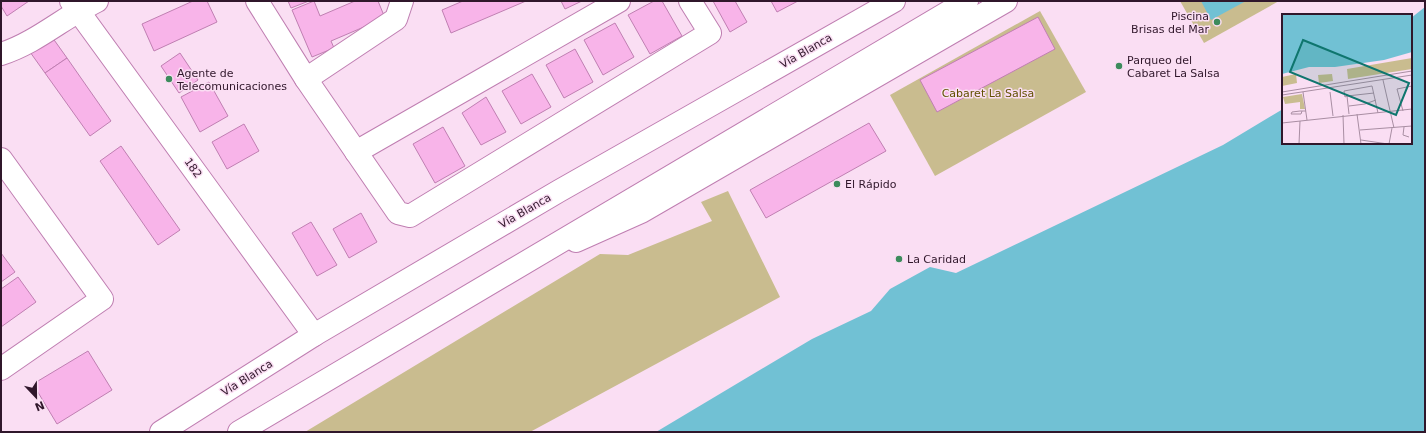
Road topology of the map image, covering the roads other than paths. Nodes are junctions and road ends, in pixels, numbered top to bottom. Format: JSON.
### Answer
{"nodes":[{"id":1,"x":257,"y":1,"type":"edge"},
{"id":2,"x":402,"y":1,"type":"edge"},
{"id":3,"x":619,"y":1,"type":"edge"},
{"id":4,"x":690,"y":1,"type":"edge"},
{"id":5,"x":894,"y":1,"type":"edge"},
{"id":6,"x":967,"y":1,"type":"edge"},
{"id":7,"x":1006,"y":1,"type":"edge"},
{"id":8,"x":82,"y":4,"type":"edge"},
{"id":9,"x":1,"y":54,"type":"edge"},
{"id":10,"x":306,"y":79,"type":"junction"},
{"id":11,"x":356,"y":152,"type":"junction"},
{"id":12,"x":1,"y":159,"type":"edge"},
{"id":13,"x":520,"y":266,"type":"junction"},
{"id":14,"x":314,"y":335,"type":"junction"},
{"id":15,"x":1,"y":368,"type":"edge"},
{"id":16,"x":161,"y":432,"type":"edge"},
{"id":17,"x":239,"y":432,"type":"edge"}],
"edges":[{"from":1,"to":10,"type":"main road"},
{"from":2,"to":10,"type":"main road"},
{"from":3,"to":11,"type":"main road"},
{"from":4,"to":11,"type":"main road"},
{"from":5,"to":14,"type":"main road","name":"Vía Blanca"},
{"from":6,"to":13,"type":"main road"},
{"from":7,"to":13,"type":"main road"},
{"from":8,"to":9,"type":"main road"},
{"from":8,"to":14,"type":"main road","name":"182"},
{"from":10,"to":11,"type":"main road"},
{"from":12,"to":15,"type":"main road"},
{"from":13,"to":17,"type":"main road"},
{"from":14,"to":16,"type":"main road","name":"Vía Blanca"}]}
